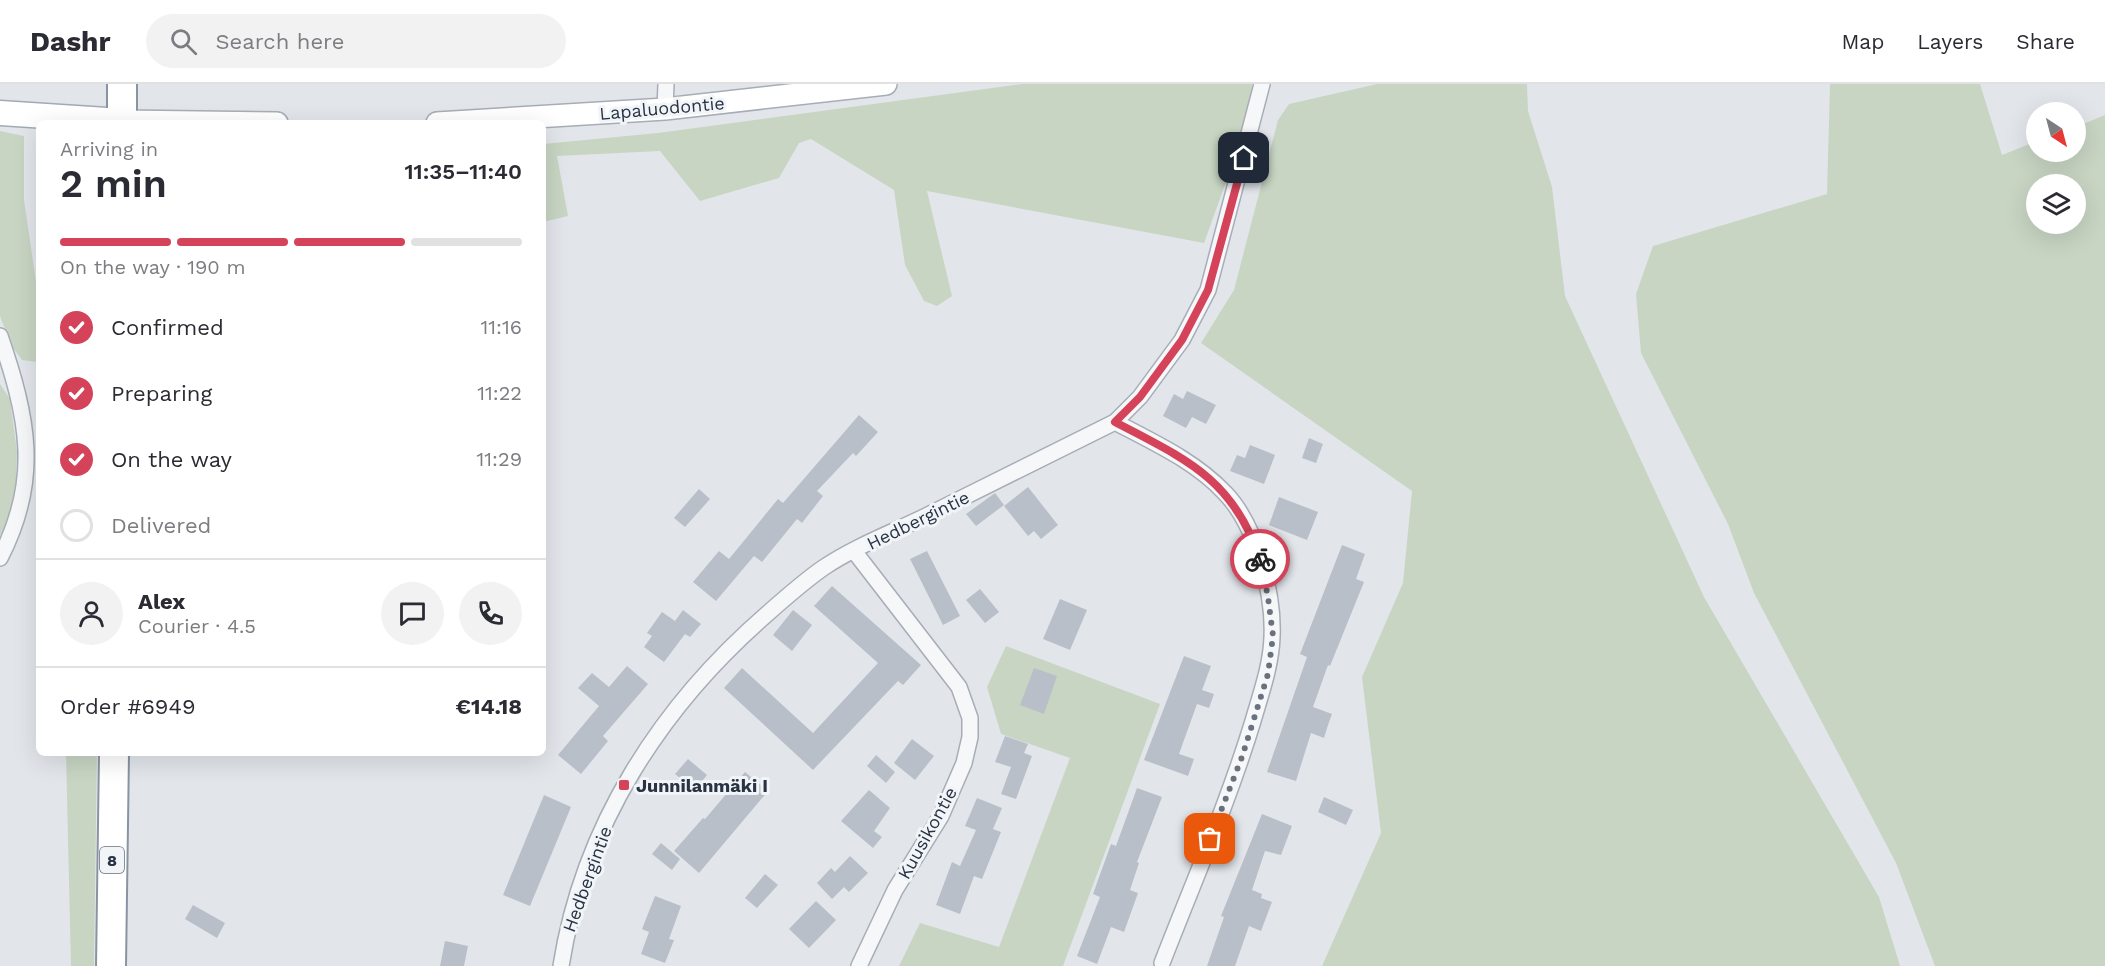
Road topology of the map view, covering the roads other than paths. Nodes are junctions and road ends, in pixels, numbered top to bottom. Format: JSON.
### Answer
{"nodes":[{"id":1,"x":122,"y":84,"type":"edge"},
{"id":2,"x":666,"y":84,"type":"edge"},
{"id":3,"x":886,"y":84,"type":"edge"},
{"id":4,"x":1262,"y":84,"type":"edge"},
{"id":5,"x":665,"y":109,"type":"junction"},
{"id":6,"x":0,"y":113,"type":"edge"},
{"id":7,"x":95,"y":120,"type":"edge"},
{"id":8,"x":122,"y":120,"type":"edge"},
{"id":9,"x":486,"y":120,"type":"edge"},
{"id":10,"x":0,"y":336,"type":"edge"},
{"id":11,"x":1115,"y":422,"type":"junction"},
{"id":12,"x":854,"y":551,"type":"junction"},
{"id":13,"x":0,"y":558,"type":"edge"},
{"id":14,"x":114,"y":756,"type":"edge"},
{"id":15,"x":1162,"y":963,"type":"dead end"},
{"id":16,"x":111,"y":966,"type":"edge"},
{"id":17,"x":561,"y":966,"type":"edge"},
{"id":18,"x":859,"y":966,"type":"edge"}],
"edges":[{"from":1,"to":8,"type":"highway"},
{"from":2,"to":5,"type":"street"},
{"from":3,"to":5,"type":"main road","name":"Lapaluodontie"},
{"from":4,"to":11,"type":"street","name":"Hedbergintie"},
{"from":5,"to":9,"type":"main road","name":"Lapaluodontie"},
{"from":6,"to":7,"type":"main road"},
{"from":10,"to":13,"type":"street"},
{"from":11,"to":12,"type":"street","name":"Hedbergintie"},
{"from":11,"to":15,"type":"street"},
{"from":12,"to":17,"type":"street","name":"Hedbergintie"},
{"from":12,"to":18,"type":"street","name":"Kuusikontie"},
{"from":14,"to":16,"type":"highway","number":"8"}]}
